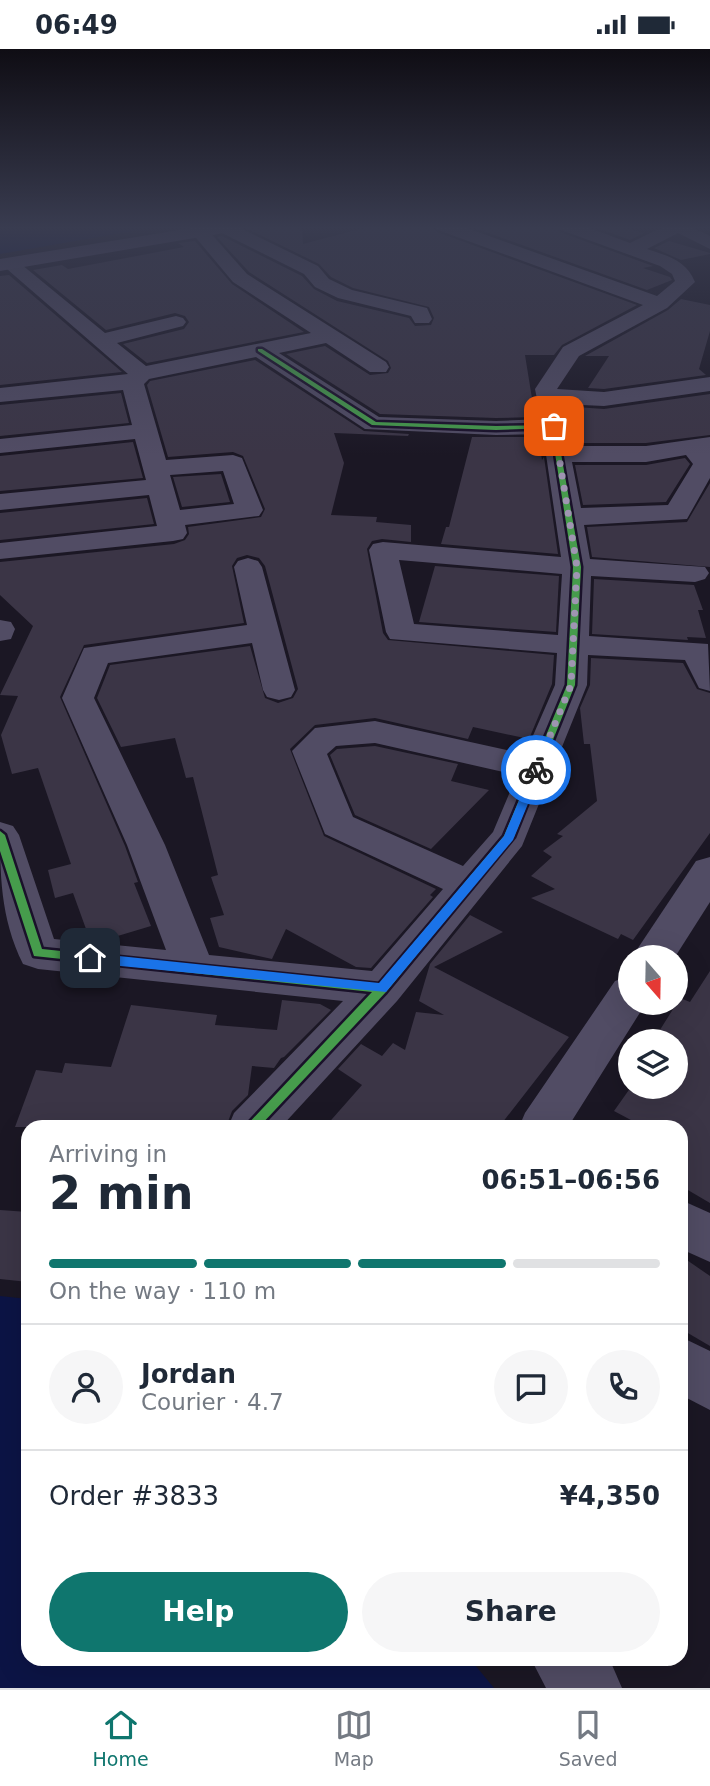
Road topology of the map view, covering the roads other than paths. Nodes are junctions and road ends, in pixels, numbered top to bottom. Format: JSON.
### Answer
{"nodes":[{"id":1,"x":53,"y":302,"type":"edge"},
{"id":2,"x":278,"y":302,"type":"edge"},
{"id":3,"x":380,"y":302,"type":"edge"},
{"id":4,"x":656,"y":302,"type":"edge"},
{"id":5,"x":660,"y":304,"type":"joint"},
{"id":6,"x":422,"y":319,"type":"dead end"},
{"id":7,"x":176,"y":323,"type":"dead end"},
{"id":8,"x":329,"y":336,"type":"junction"},
{"id":9,"x":101,"y":340,"type":"junction"},
{"id":10,"x":260,"y":350,"type":"junction"},
{"id":11,"x":378,"y":367,"type":"dead end"},
{"id":12,"x":137,"y":378,"type":"junction"},
{"id":13,"x":710,"y":384,"type":"edge"},
{"id":14,"x":0,"y":395,"type":"edge"},
{"id":15,"x":554,"y":426,"type":"junction"},
{"id":16,"x":144,"y":431,"type":"junction"},
{"id":17,"x":0,"y":446,"type":"edge"},
{"id":18,"x":701,"y":446,"type":"edge"},
{"id":19,"x":157,"y":477,"type":"junction"},
{"id":20,"x":0,"y":502,"type":"edge"},
{"id":21,"x":569,"y":517,"type":"junction"},
{"id":22,"x":169,"y":519,"type":"junction"},
{"id":23,"x":0,"y":551,"type":"edge"},
{"id":24,"x":248,"y":567,"type":"dead end"},
{"id":25,"x":577,"y":567,"type":"junction"},
{"id":26,"x":695,"y":573,"type":"dead end"},
{"id":27,"x":264,"y":632,"type":"junction"},
{"id":28,"x":573,"y":645,"type":"junction"},
{"id":29,"x":710,"y":681,"type":"edge"},
{"id":30,"x":279,"y":689,"type":"dead end"},
{"id":31,"x":537,"y":768,"type":"junction"},
{"id":32,"x":1,"y":843,"type":"edge"},
{"id":33,"x":710,"y":871,"type":"edge"},
{"id":34,"x":468,"y":885,"type":"junction"},
{"id":35,"x":661,"y":945,"type":"edge"},
{"id":36,"x":194,"y":969,"type":"junction"},
{"id":37,"x":382,"y":989,"type":"junction"},
{"id":38,"x":618,"y":1011,"type":"edge"},
{"id":39,"x":258,"y":1120,"type":"edge"},
{"id":40,"x":547,"y":1120,"type":"edge"},
{"id":41,"x":688,"y":1227,"type":"edge"},
{"id":42,"x":710,"y":1239,"type":"edge"},
{"id":43,"x":688,"y":1368,"type":"edge"},
{"id":44,"x":710,"y":1382,"type":"edge"},
{"id":45,"x":569,"y":1666,"type":"edge"},
{"id":46,"x":589,"y":1688,"type":"edge"}],
"edges":[{"from":1,"to":9,"type":"street"},
{"from":2,"to":8,"type":"street"},
{"from":3,"to":6,"type":"street"},
{"from":4,"to":5,"type":"street"},
{"from":5,"to":15,"type":"street"},
{"from":7,"to":9,"type":"street"},
{"from":8,"to":10,"type":"street"},
{"from":8,"to":11,"type":"street"},
{"from":9,"to":12,"type":"street"},
{"from":10,"to":12,"type":"street"},
{"from":10,"to":15,"type":"street"},
{"from":12,"to":14,"type":"street"},
{"from":12,"to":16,"type":"street"},
{"from":13,"to":15,"type":"street"},
{"from":15,"to":18,"type":"street"},
{"from":15,"to":21,"type":"street"},
{"from":16,"to":17,"type":"street"},
{"from":16,"to":19,"type":"street"},
{"from":18,"to":21,"type":"street"},
{"from":19,"to":20,"type":"street"},
{"from":19,"to":22,"type":"street"},
{"from":19,"to":22,"type":"street"},
{"from":21,"to":25,"type":"street"},
{"from":22,"to":23,"type":"street"},
{"from":24,"to":27,"type":"street"},
{"from":25,"to":26,"type":"street"},
{"from":25,"to":28,"type":"street"},
{"from":25,"to":28,"type":"street"},
{"from":27,"to":30,"type":"street"},
{"from":27,"to":36,"type":"street"},
{"from":28,"to":29,"type":"street"},
{"from":28,"to":31,"type":"street"},
{"from":31,"to":34,"type":"street"},
{"from":31,"to":34,"type":"street"},
{"from":32,"to":36,"type":"street"},
{"from":33,"to":35,"type":"street"},
{"from":34,"to":37,"type":"street"},
{"from":36,"to":37,"type":"street"},
{"from":37,"to":39,"type":"street"},
{"from":38,"to":40,"type":"street"},
{"from":41,"to":42,"type":"street"},
{"from":43,"to":44,"type":"street"},
{"from":45,"to":46,"type":"street"}]}
